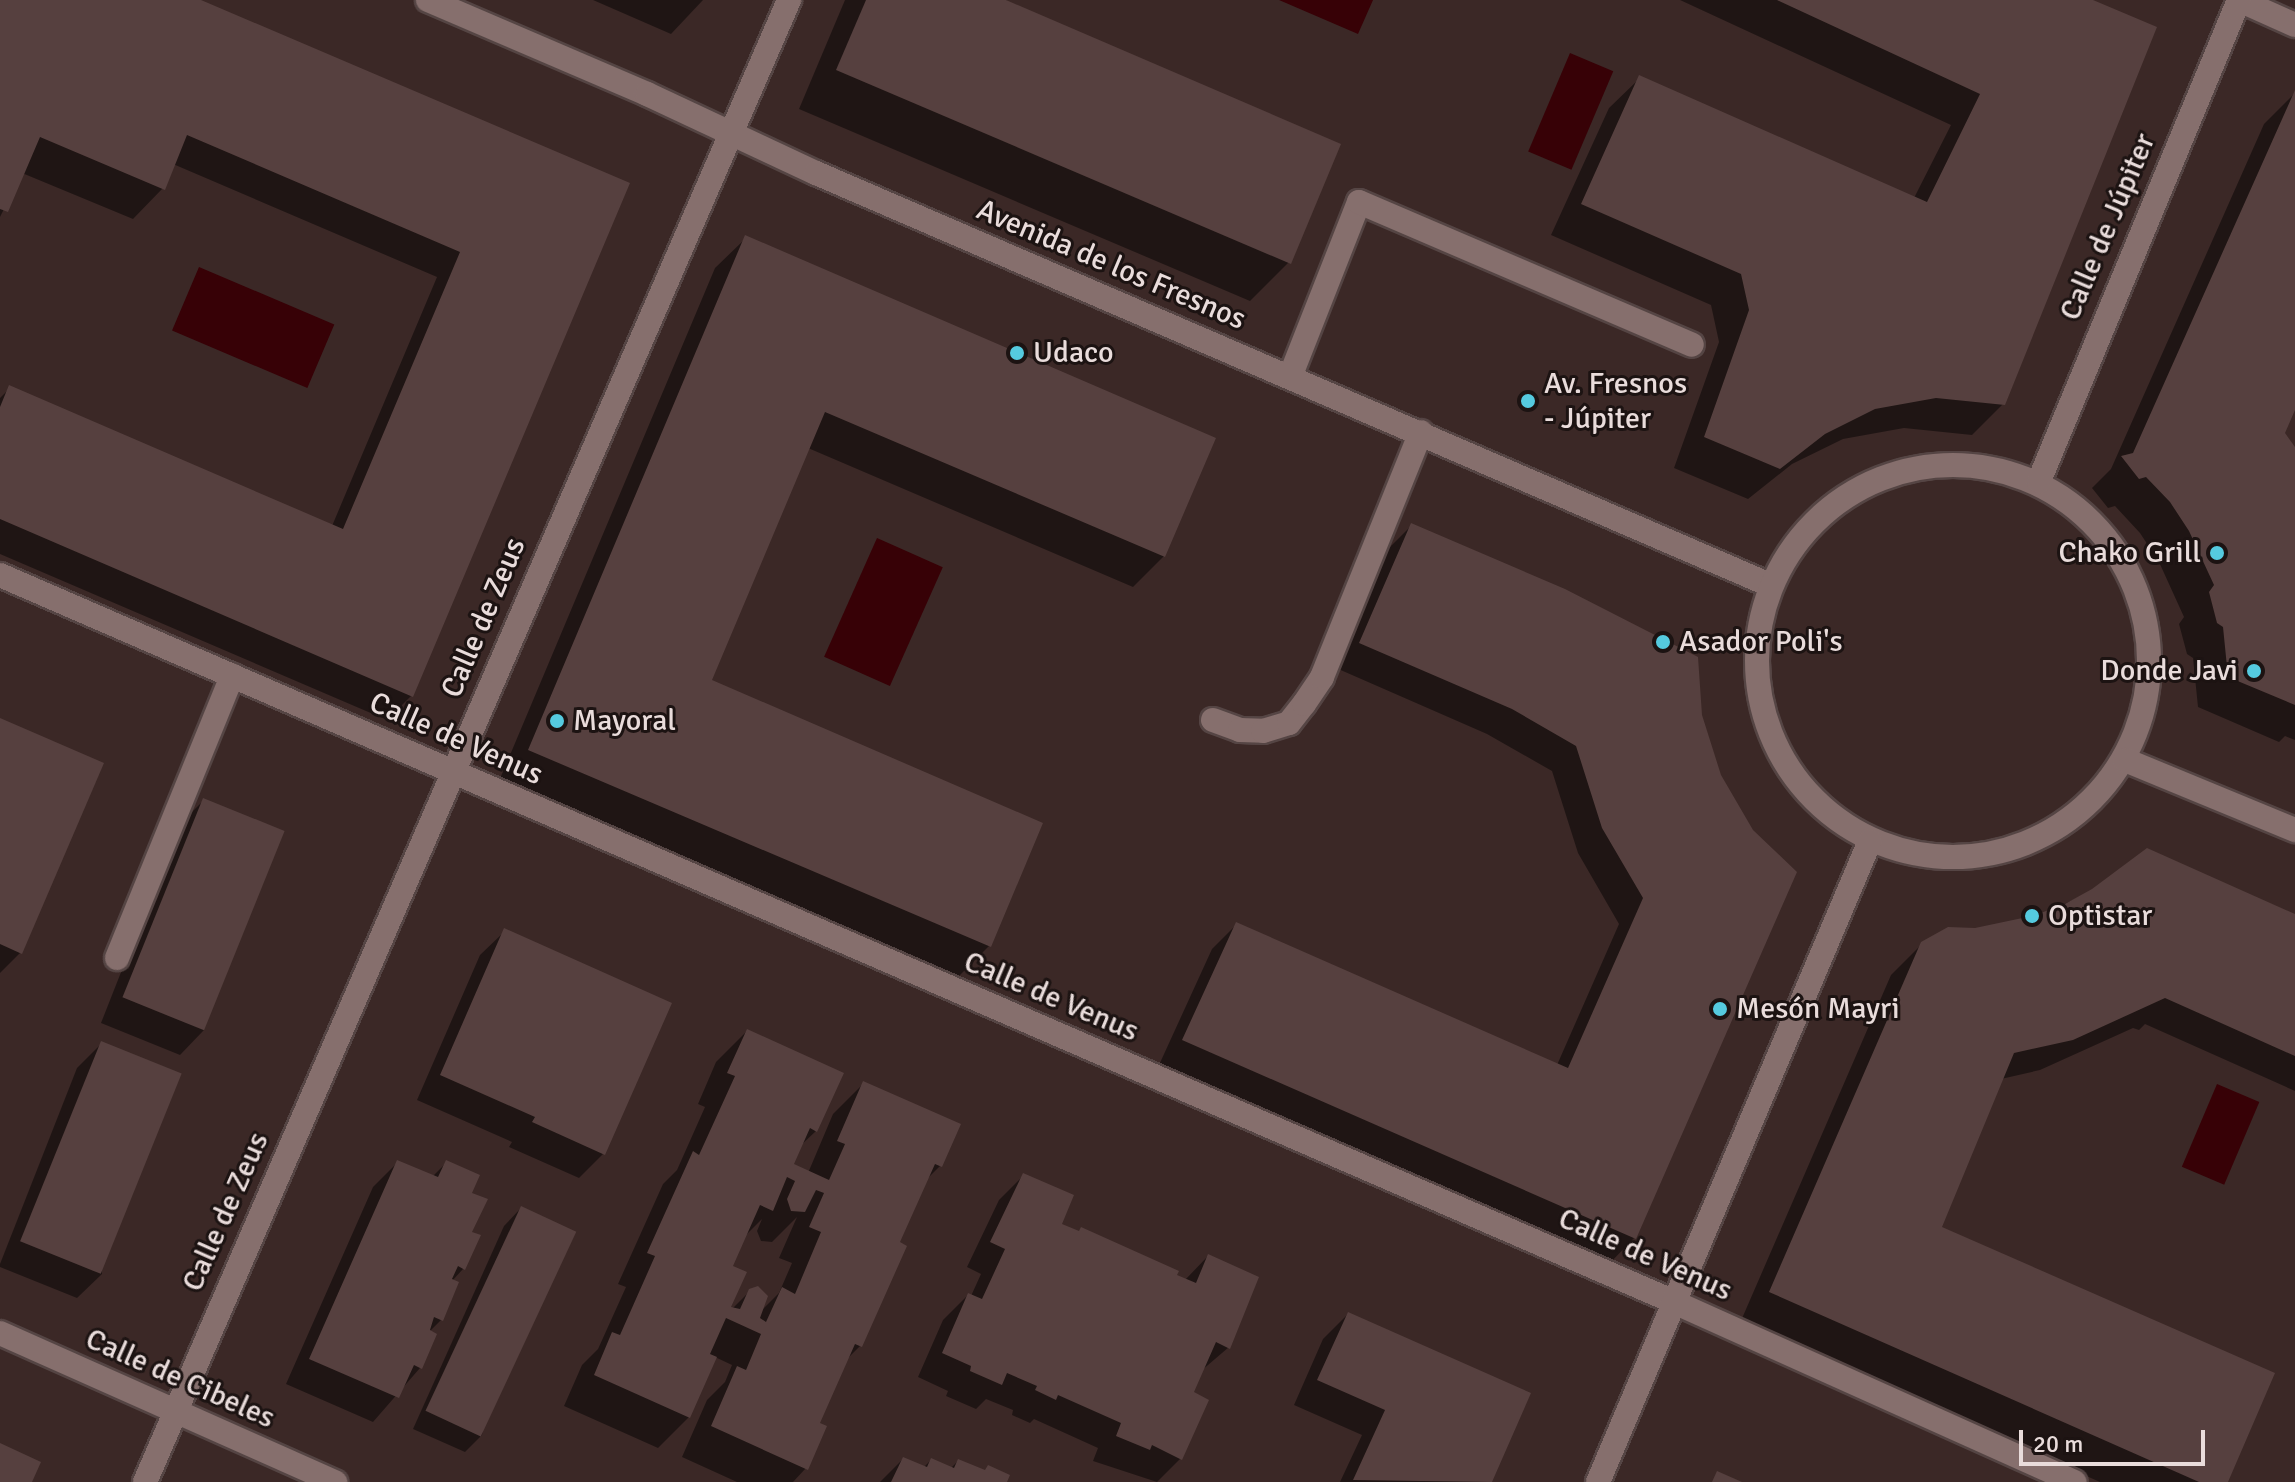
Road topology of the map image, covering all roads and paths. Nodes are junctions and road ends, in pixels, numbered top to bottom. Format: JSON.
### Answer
{"nodes":[{"id":1,"x":428,"y":0,"type":"edge"},
{"id":2,"x":789,"y":0,"type":"edge"},
{"id":3,"x":2239,"y":0,"type":"edge"},
{"id":4,"x":2295,"y":25,"type":"edge"},
{"id":5,"x":732,"y":134,"type":"junction"},
{"id":6,"x":1692,"y":345,"type":"dead end"},
{"id":7,"x":1290,"y":377,"type":"junction"},
{"id":8,"x":1421,"y":432,"type":"junction"},
{"id":9,"x":2039,"y":481,"type":"junction"},
{"id":10,"x":0,"y":575,"type":"edge"},
{"id":11,"x":1770,"y":585,"type":"junction"},
{"id":12,"x":232,"y":676,"type":"junction"},
{"id":13,"x":1213,"y":720,"type":"dead end"},
{"id":14,"x":2125,"y":760,"type":"junction"},
{"id":15,"x":453,"y":773,"type":"junction"},
{"id":16,"x":2295,"y":830,"type":"edge"},
{"id":17,"x":1870,"y":841,"type":"junction"},
{"id":18,"x":117,"y":958,"type":"dead end"},
{"id":19,"x":1674,"y":1302,"type":"junction"},
{"id":20,"x":0,"y":1333,"type":"edge"},
{"id":21,"x":177,"y":1412,"type":"junction"},
{"id":22,"x":145,"y":1482,"type":"edge"},
{"id":23,"x":335,"y":1482,"type":"edge"},
{"id":24,"x":1598,"y":1482,"type":"edge"},
{"id":25,"x":2074,"y":1482,"type":"edge"}],
"edges":[{"from":1,"to":5,"type":"street","name":"Avenida de los Fresnos"},
{"from":2,"to":5,"type":"street","name":"Calle de Zeus"},
{"from":3,"to":4,"type":"street"},
{"from":3,"to":9,"type":"street","name":"Calle de Júpiter"},
{"from":5,"to":7,"type":"street","name":"Avenida de los Fresnos"},
{"from":5,"to":15,"type":"street","name":"Calle de Zeus"},
{"from":6,"to":7,"type":"street"},
{"from":7,"to":8,"type":"street","name":"Avenida de los Fresnos"},
{"from":8,"to":11,"type":"street","name":"Avenida de los Fresnos"},
{"from":8,"to":13,"type":"street"},
{"from":9,"to":11,"type":"street"},
{"from":9,"to":14,"type":"street"},
{"from":10,"to":12,"type":"street","name":"Calle de Venus"},
{"from":11,"to":17,"type":"street"},
{"from":12,"to":15,"type":"street","name":"Calle de Venus"},
{"from":12,"to":18,"type":"street"},
{"from":14,"to":16,"type":"street"},
{"from":14,"to":17,"type":"street"},
{"from":15,"to":19,"type":"street","name":"Calle de Venus"},
{"from":15,"to":21,"type":"street","name":"Calle de Zeus"},
{"from":17,"to":19,"type":"street"},
{"from":19,"to":24,"type":"street"},
{"from":19,"to":25,"type":"street","name":"Calle de Venus"},
{"from":20,"to":21,"type":"street","name":"Calle de Cibeles"},
{"from":21,"to":22,"type":"street","name":"Calle de Zeus"},
{"from":21,"to":23,"type":"street","name":"Calle de Cibeles"}]}
